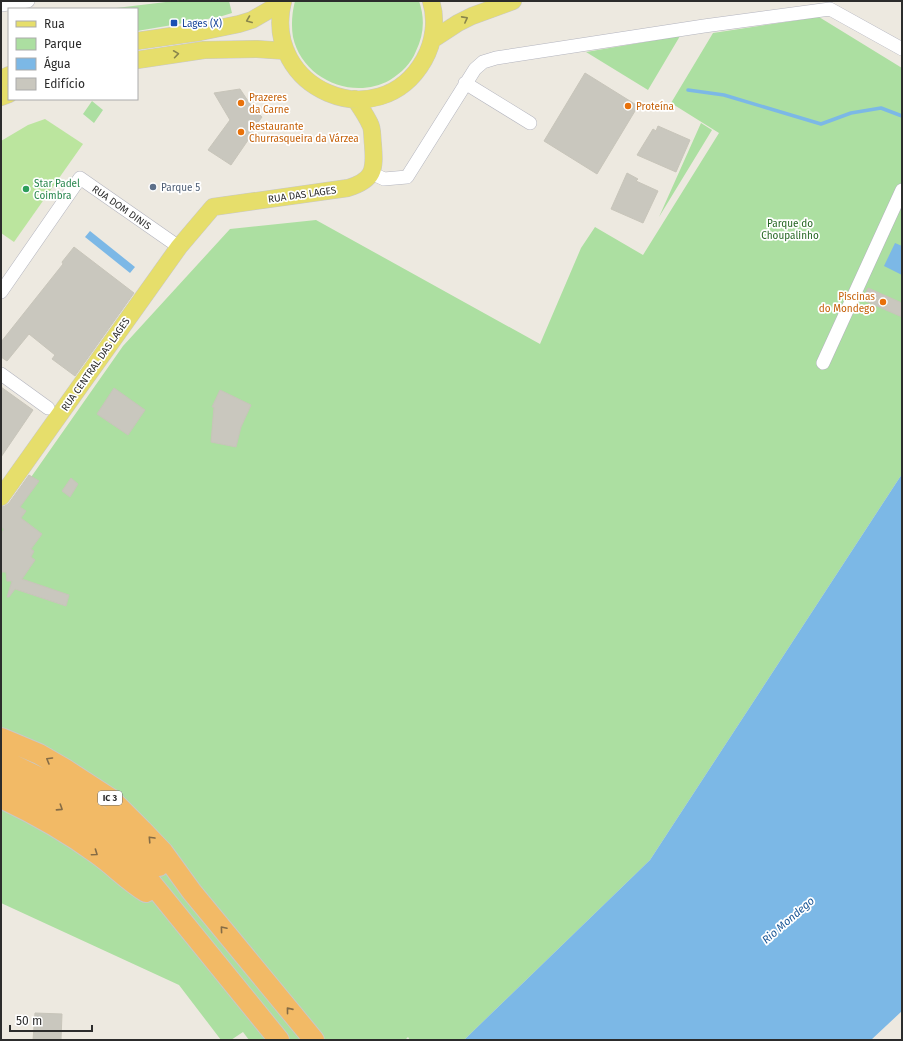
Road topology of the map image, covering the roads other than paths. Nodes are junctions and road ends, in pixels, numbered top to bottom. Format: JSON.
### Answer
{"nodes":[{"id":1,"x":28,"y":1,"type":"edge"},
{"id":2,"x":431,"y":1,"type":"edge"},
{"id":3,"x":513,"y":1,"type":"edge"},
{"id":4,"x":283,"y":2,"type":"edge"},
{"id":5,"x":1,"y":5,"type":"edge"},
{"id":6,"x":432,"y":40,"type":"junction"},
{"id":7,"x":138,"y":41,"type":"edge"},
{"id":8,"x":902,"y":49,"type":"edge"},
{"id":9,"x":286,"y":51,"type":"junction"},
{"id":10,"x":138,"y":60,"type":"edge"},
{"id":11,"x":465,"y":83,"type":"junction"},
{"id":12,"x":383,"y":95,"type":"junction"},
{"id":13,"x":355,"y":99,"type":"junction"},
{"id":14,"x":530,"y":123,"type":"dead end"},
{"id":15,"x":371,"y":125,"type":"junction"},
{"id":16,"x":371,"y":173,"type":"junction"},
{"id":17,"x":902,"y":190,"type":"edge"},
{"id":18,"x":191,"y":232,"type":"joint"},
{"id":19,"x":178,"y":247,"type":"junction"},
{"id":20,"x":1,"y":292,"type":"edge"},
{"id":21,"x":823,"y":363,"type":"dead end"},
{"id":22,"x":1,"y":374,"type":"edge"},
{"id":23,"x":48,"y":408,"type":"dead end"},
{"id":24,"x":3,"y":490,"type":"edge"},
{"id":25,"x":1,"y":738,"type":"edge"},
{"id":26,"x":1,"y":760,"type":"edge"},
{"id":27,"x":1,"y":777,"type":"edge"},
{"id":28,"x":1,"y":798,"type":"edge"},
{"id":29,"x":192,"y":892,"type":"junction"},
{"id":30,"x":174,"y":911,"type":"junction"},
{"id":31,"x":279,"y":1040,"type":"edge"},
{"id":32,"x":314,"y":1040,"type":"edge"}],
"edges":[{"from":1,"to":5,"type":"street"},
{"from":2,"to":6,"type":"main road"},
{"from":6,"to":3,"type":"main road","one_way":true},
{"from":4,"to":7,"type":"main road","one_way":true},
{"from":4,"to":9,"type":"main road"},
{"from":6,"to":12,"type":"main road"},
{"from":8,"to":11,"type":"street"},
{"from":10,"to":9,"type":"main road","one_way":true},
{"from":9,"to":13,"type":"main road"},
{"from":11,"to":14,"type":"street"},
{"from":11,"to":16,"type":"street"},
{"from":12,"to":13,"type":"main road"},
{"from":12,"to":15,"type":"main road"},
{"from":13,"to":15,"type":"main road"},
{"from":15,"to":16,"type":"main road"},
{"from":16,"to":18,"type":"main road","name":"RUA DAS LAGES"},
{"from":17,"to":21,"type":"street"},
{"from":18,"to":19,"type":"main road","name":"RUA CENTRAL DAS LAGES"},
{"from":19,"to":20,"type":"street","name":"RUA DOM DINIS"},
{"from":19,"to":24,"type":"main road","name":"RUA CENTRAL DAS LAGES"},
{"from":22,"to":23,"type":"street"},
{"from":29,"to":25,"type":"highway","number":"IC 3","one_way":true},
{"from":26,"to":29,"type":"highway","number":"IC 3"},
{"from":27,"to":30,"type":"highway","one_way":true},
{"from":28,"to":30,"type":"highway","one_way":true},
{"from":32,"to":29,"type":"highway","number":"IC 3","one_way":true},
{"from":30,"to":31,"type":"highway"}]}
